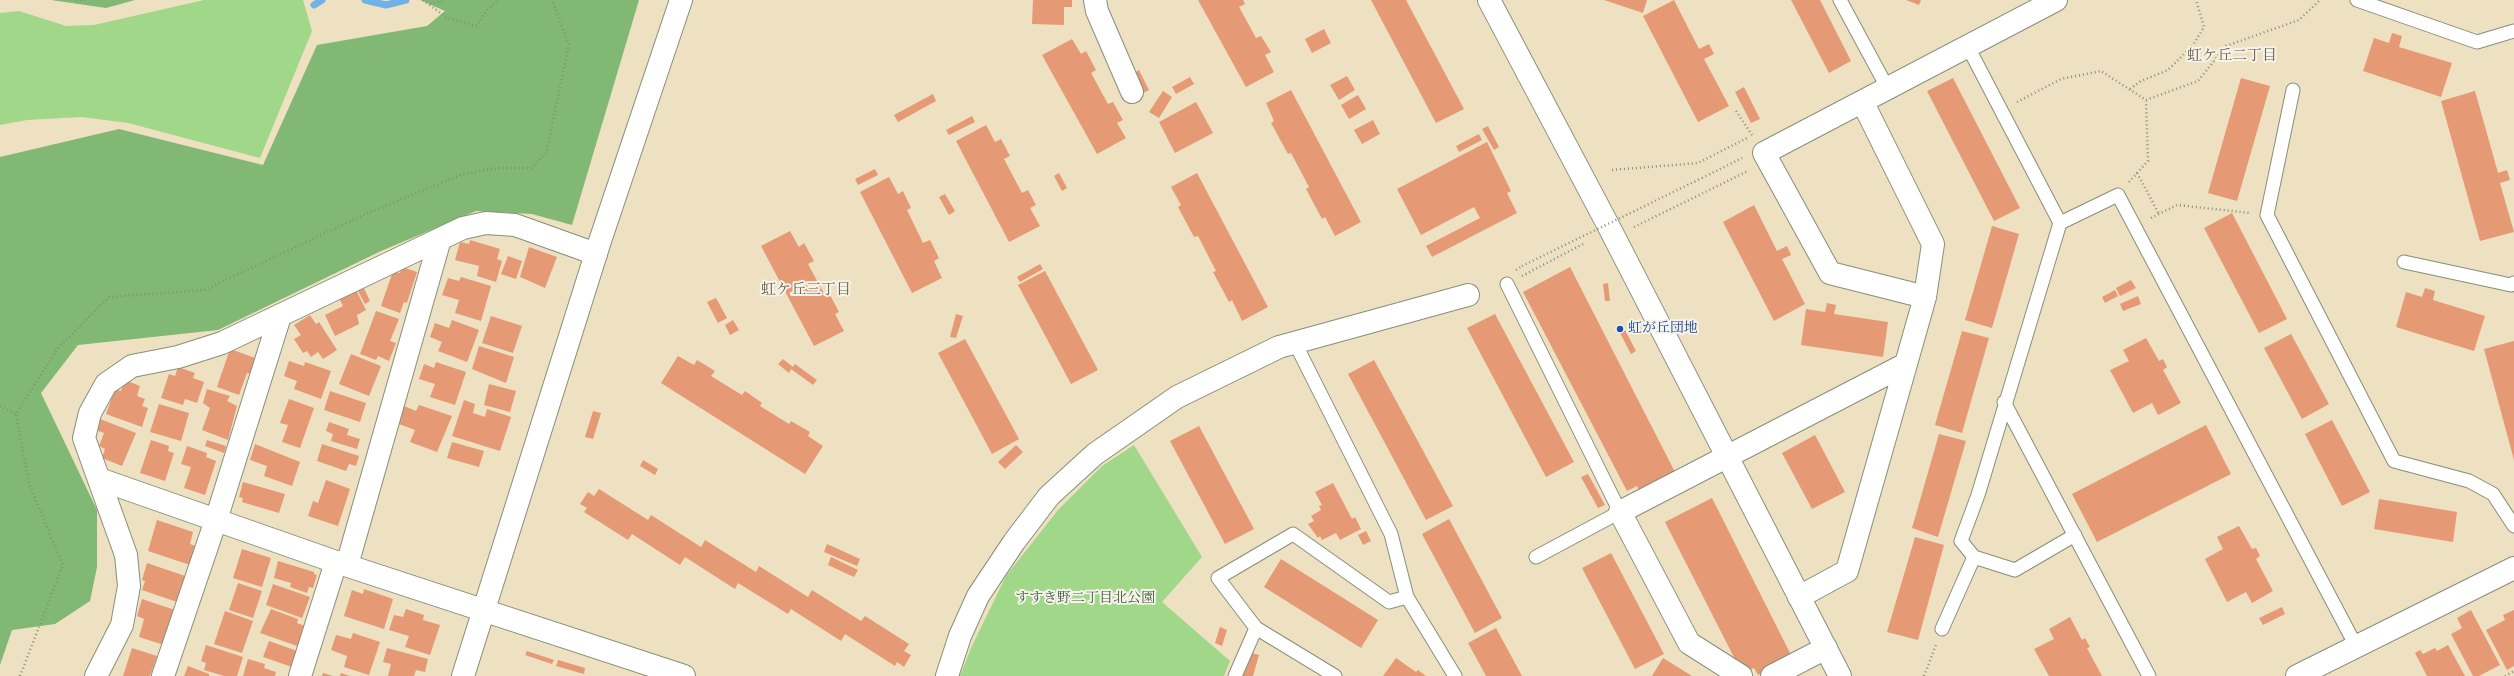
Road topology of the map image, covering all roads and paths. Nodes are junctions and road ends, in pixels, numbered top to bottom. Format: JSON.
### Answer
{"nodes":[{"id":1,"x":76,"y":0,"type":"edge"},
{"id":2,"x":85,"y":0,"type":"edge"},
{"id":3,"x":423,"y":0,"type":"edge"},
{"id":4,"x":445,"y":0,"type":"edge"},
{"id":5,"x":498,"y":0,"type":"edge"},
{"id":6,"x":681,"y":0,"type":"edge"},
{"id":7,"x":1095,"y":0,"type":"edge"},
{"id":8,"x":1489,"y":0,"type":"edge"},
{"id":9,"x":1840,"y":0,"type":"edge"},
{"id":10,"x":2056,"y":0,"type":"edge"},
{"id":11,"x":2196,"y":0,"type":"edge"},
{"id":12,"x":2320,"y":0,"type":"edge"},
{"id":13,"x":2357,"y":0,"type":"edge"},
{"id":14,"x":429,"y":4,"type":"junction"},
{"id":15,"x":2514,"y":31,"type":"edge"},
{"id":16,"x":1968,"y":47,"type":"junction"},
{"id":17,"x":1888,"y":89,"type":"junction"},
{"id":18,"x":2130,"y":90,"type":"junction"},
{"id":19,"x":2293,"y":90,"type":"dead end"},
{"id":20,"x":1132,"y":92,"type":"dead end"},
{"id":21,"x":2146,"y":100,"type":"junction"},
{"id":22,"x":1863,"y":103,"type":"junction"},
{"id":23,"x":2001,"y":110,"type":"junction"},
{"id":24,"x":1736,"y":111,"type":"dead end"},
{"id":25,"x":1752,"y":135,"type":"junction"},
{"id":26,"x":1764,"y":154,"type":"junction"},
{"id":27,"x":1612,"y":170,"type":"dead end"},
{"id":28,"x":2137,"y":173,"type":"junction"},
{"id":29,"x":2118,"y":195,"type":"junction"},
{"id":30,"x":2159,"y":214,"type":"junction"},
{"id":31,"x":2267,"y":215,"type":"junction"},
{"id":32,"x":2060,"y":223,"type":"junction"},
{"id":33,"x":2134,"y":226,"type":"junction"},
{"id":34,"x":1614,"y":237,"type":"junction"},
{"id":35,"x":440,"y":239,"type":"junction"},
{"id":36,"x":1584,"y":243,"type":"dead end"},
{"id":37,"x":596,"y":254,"type":"junction"},
{"id":38,"x":2404,"y":262,"type":"dead end"},
{"id":39,"x":1522,"y":266,"type":"dead end"},
{"id":40,"x":2514,"y":283,"type":"edge"},
{"id":41,"x":1507,"y":284,"type":"joint"},
{"id":42,"x":1468,"y":295,"type":"dead end"},
{"id":43,"x":1925,"y":297,"type":"junction"},
{"id":44,"x":280,"y":316,"type":"junction"},
{"id":45,"x":1294,"y":341,"type":"junction"},
{"id":46,"x":1906,"y":364,"type":"junction"},
{"id":47,"x":2004,"y":402,"type":"junction"},
{"id":48,"x":0,"y":406,"type":"edge"},
{"id":49,"x":16,"y":414,"type":"dead end"},
{"id":50,"x":1725,"y":456,"type":"junction"},
{"id":51,"x":99,"y":479,"type":"junction"},
{"id":52,"x":1620,"y":512,"type":"junction"},
{"id":53,"x":216,"y":520,"type":"junction"},
{"id":54,"x":2514,"y":526,"type":"edge"},
{"id":55,"x":2075,"y":536,"type":"junction"},
{"id":56,"x":1536,"y":557,"type":"dead end"},
{"id":57,"x":1974,"y":557,"type":"junction"},
{"id":58,"x":341,"y":564,"type":"junction"},
{"id":59,"x":2514,"y":568,"type":"edge"},
{"id":60,"x":1407,"y":597,"type":"junction"},
{"id":61,"x":1799,"y":597,"type":"junction"},
{"id":62,"x":484,"y":611,"type":"junction"},
{"id":63,"x":1256,"y":628,"type":"junction"},
{"id":64,"x":1942,"y":629,"type":"joint"},
{"id":65,"x":2356,"y":646,"type":"junction"},
{"id":66,"x":1826,"y":648,"type":"junction"},
{"id":67,"x":2514,"y":671,"type":"edge"},
{"id":68,"x":96,"y":676,"type":"edge"},
{"id":69,"x":163,"y":676,"type":"edge"},
{"id":70,"x":300,"y":676,"type":"edge"},
{"id":71,"x":463,"y":676,"type":"edge"},
{"id":72,"x":684,"y":676,"type":"edge"},
{"id":73,"x":947,"y":676,"type":"edge"},
{"id":74,"x":1235,"y":676,"type":"edge"},
{"id":75,"x":1335,"y":676,"type":"edge"},
{"id":76,"x":1455,"y":676,"type":"edge"},
{"id":77,"x":1741,"y":676,"type":"edge"},
{"id":78,"x":1772,"y":676,"type":"edge"},
{"id":79,"x":1840,"y":676,"type":"edge"},
{"id":80,"x":1924,"y":676,"type":"edge"},
{"id":81,"x":2149,"y":676,"type":"edge"},
{"id":82,"x":2297,"y":676,"type":"edge"},
{"id":83,"x":2505,"y":676,"type":"edge"}],
"edges":[{"from":1,"to":2,"type":"path"},
{"from":3,"to":14,"type":"path"},
{"from":4,"to":14,"type":"path"},
{"from":5,"to":14,"type":"path"},
{"from":6,"to":37,"type":"street"},
{"from":7,"to":20,"type":"street"},
{"from":8,"to":34,"type":"street"},
{"from":9,"to":17,"type":"lane"},
{"from":10,"to":16,"type":"street"},
{"from":11,"to":18,"type":"path"},
{"from":12,"to":21,"type":"path"},
{"from":13,"to":15,"type":"lane"},
{"from":16,"to":17,"type":"street"},
{"from":16,"to":23,"type":"lane"},
{"from":17,"to":22,"type":"street"},
{"from":18,"to":21,"type":"path"},
{"from":18,"to":23,"type":"path"},
{"from":19,"to":31,"type":"lane"},
{"from":21,"to":28,"type":"path"},
{"from":22,"to":26,"type":"street"},
{"from":22,"to":43,"type":"street"},
{"from":23,"to":32,"type":"lane"},
{"from":24,"to":25,"type":"path"},
{"from":25,"to":26,"type":"path"},
{"from":25,"to":27,"type":"path"},
{"from":26,"to":34,"type":"path"},
{"from":26,"to":39,"type":"path","bridge":true},
{"from":26,"to":43,"type":"street"},
{"from":28,"to":29,"type":"path"},
{"from":28,"to":30,"type":"path"},
{"from":29,"to":32,"type":"lane"},
{"from":29,"to":33,"type":"lane"},
{"from":30,"to":31,"type":"path"},
{"from":30,"to":33,"type":"path"},
{"from":31,"to":54,"type":"lane"},
{"from":32,"to":47,"type":"lane"},
{"from":33,"to":65,"type":"lane"},
{"from":34,"to":50,"type":"street"},
{"from":35,"to":37,"type":"street"},
{"from":35,"to":44,"type":"street"},
{"from":35,"to":58,"type":"street"},
{"from":36,"to":41,"type":"path"},
{"from":37,"to":62,"type":"street"},
{"from":38,"to":40,"type":"lane"},
{"from":41,"to":52,"type":"lane"},
{"from":42,"to":45,"type":"street"},
{"from":43,"to":46,"type":"street"},
{"from":44,"to":51,"type":"street"},
{"from":44,"to":53,"type":"street"},
{"from":45,"to":60,"type":"lane"},
{"from":45,"to":73,"type":"street"},
{"from":46,"to":50,"type":"street"},
{"from":46,"to":61,"type":"street"},
{"from":47,"to":55,"type":"lane"},
{"from":47,"to":57,"type":"lane"},
{"from":48,"to":49,"type":"path"},
{"from":50,"to":52,"type":"street"},
{"from":50,"to":61,"type":"street"},
{"from":51,"to":53,"type":"street"},
{"from":51,"to":68,"type":"street"},
{"from":52,"to":56,"type":"lane"},
{"from":52,"to":77,"type":"street"},
{"from":53,"to":58,"type":"street"},
{"from":53,"to":69,"type":"street"},
{"from":55,"to":57,"type":"lane"},
{"from":55,"to":81,"type":"lane"},
{"from":57,"to":64,"type":"lane"},
{"from":58,"to":62,"type":"street"},
{"from":58,"to":70,"type":"street"},
{"from":59,"to":65,"type":"street"},
{"from":60,"to":63,"type":"lane"},
{"from":60,"to":76,"type":"lane"},
{"from":61,"to":66,"type":"street"},
{"from":62,"to":71,"type":"street"},
{"from":62,"to":72,"type":"street"},
{"from":63,"to":74,"type":"lane"},
{"from":63,"to":75,"type":"lane"},
{"from":64,"to":80,"type":"path"},
{"from":65,"to":82,"type":"street"},
{"from":66,"to":78,"type":"street"},
{"from":66,"to":79,"type":"street"},
{"from":67,"to":83,"type":"path"}]}
